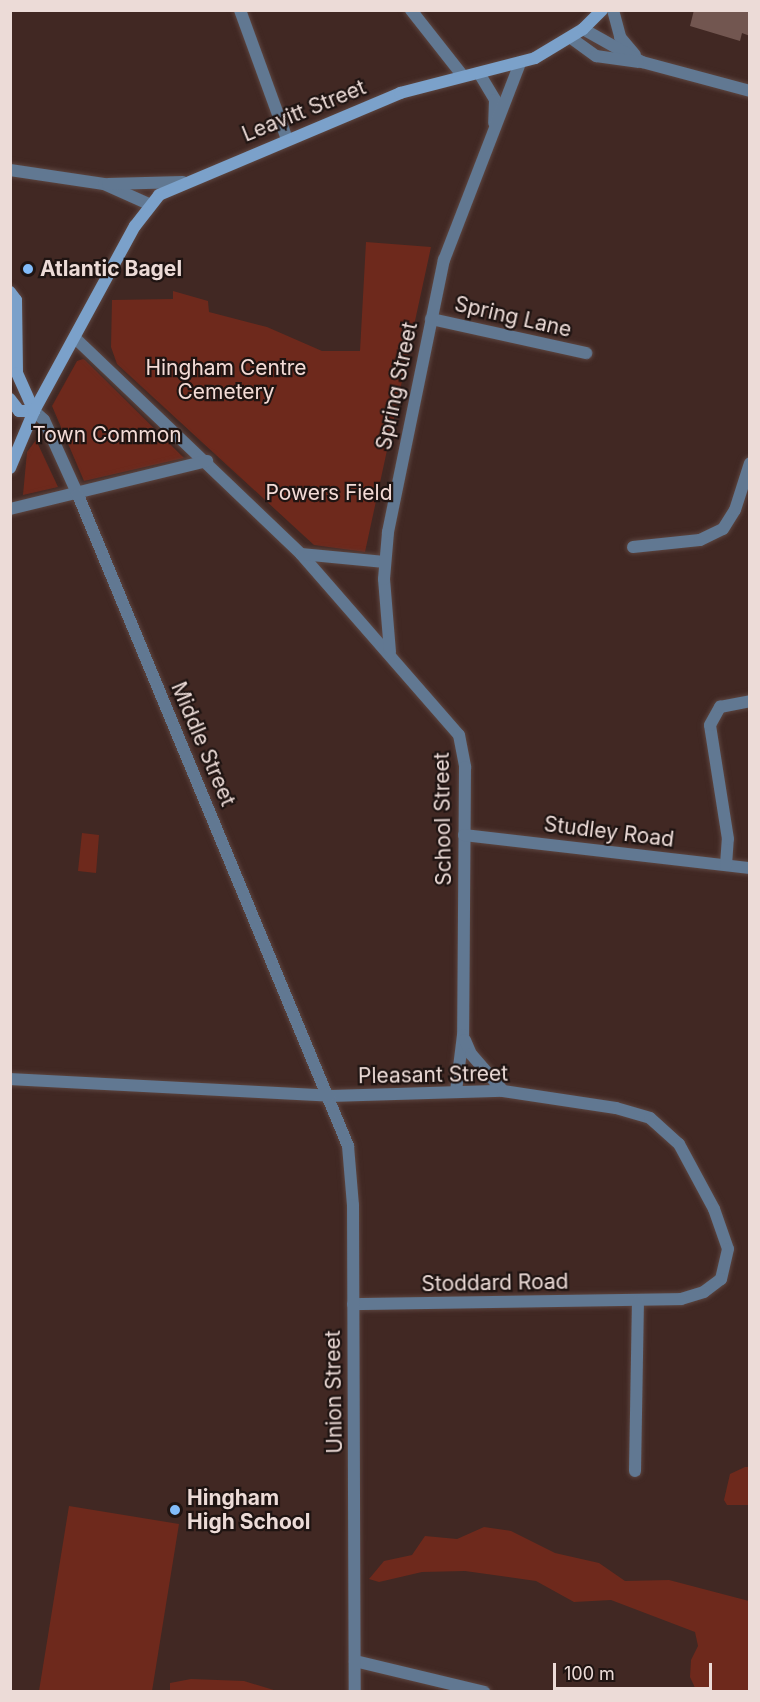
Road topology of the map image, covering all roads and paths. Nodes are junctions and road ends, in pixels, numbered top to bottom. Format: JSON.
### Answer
{"nodes":[{"id":1,"x":240,"y":10,"type":"edge"},
{"id":2,"x":411,"y":10,"type":"edge"},
{"id":3,"x":602,"y":10,"type":"edge"},
{"id":4,"x":614,"y":10,"type":"edge"},
{"id":5,"x":583,"y":29,"type":"junction"},
{"id":6,"x":571,"y":38,"type":"junction"},
{"id":7,"x":642,"y":62,"type":"junction"},
{"id":8,"x":520,"y":63,"type":"junction"},
{"id":9,"x":479,"y":73,"type":"junction"},
{"id":10,"x":463,"y":76,"type":"junction"},
{"id":11,"x":750,"y":91,"type":"edge"},
{"id":12,"x":491,"y":136,"type":"junction"},
{"id":13,"x":287,"y":139,"type":"junction"},
{"id":14,"x":10,"y":170,"type":"edge"},
{"id":15,"x":183,"y":182,"type":"junction"},
{"id":16,"x":104,"y":184,"type":"junction"},
{"id":17,"x":149,"y":204,"type":"junction"},
{"id":18,"x":10,"y":292,"type":"edge"},
{"id":19,"x":432,"y":319,"type":"junction"},
{"id":20,"x":14,"y":321,"type":"edge"},
{"id":21,"x":75,"y":338,"type":"junction"},
{"id":22,"x":585,"y":353,"type":"dead end"},
{"id":23,"x":13,"y":368,"type":"edge"},
{"id":24,"x":10,"y":399,"type":"edge"},
{"id":25,"x":34,"y":411,"type":"junction"},
{"id":26,"x":207,"y":461,"type":"junction"},
{"id":27,"x":750,"y":462,"type":"edge"},
{"id":28,"x":10,"y":468,"type":"edge"},
{"id":29,"x":78,"y":495,"type":"junction"},
{"id":30,"x":10,"y":509,"type":"edge"},
{"id":31,"x":633,"y":547,"type":"dead end"},
{"id":32,"x":301,"y":554,"type":"junction"},
{"id":33,"x":385,"y":562,"type":"junction"},
{"id":34,"x":391,"y":653,"type":"junction"},
{"id":35,"x":750,"y":701,"type":"edge"},
{"id":36,"x":464,"y":835,"type":"junction"},
{"id":37,"x":726,"y":865,"type":"junction"},
{"id":38,"x":750,"y":868,"type":"edge"},
{"id":39,"x":463,"y":1035,"type":"junction"},
{"id":40,"x":10,"y":1079,"type":"edge"},
{"id":41,"x":456,"y":1091,"type":"junction"},
{"id":42,"x":503,"y":1091,"type":"junction"},
{"id":43,"x":330,"y":1096,"type":"junction"},
{"id":44,"x":638,"y":1301,"type":"junction"},
{"id":45,"x":353,"y":1304,"type":"junction"},
{"id":46,"x":635,"y":1471,"type":"dead end"},
{"id":47,"x":355,"y":1661,"type":"junction"},
{"id":48,"x":355,"y":1692,"type":"edge"},
{"id":49,"x":484,"y":1692,"type":"edge"}],
"edges":[{"from":1,"to":13,"type":"street"},
{"from":2,"to":10,"type":"street"},
{"from":3,"to":5,"type":"main road","name":"Leavitt Street"},
{"from":4,"to":7,"type":"street"},
{"from":5,"to":6,"type":"main road","name":"Leavitt Street"},
{"from":5,"to":7,"type":"street"},
{"from":6,"to":7,"type":"street"},
{"from":6,"to":8,"type":"main road","name":"Leavitt Street"},
{"from":7,"to":11,"type":"street"},
{"from":8,"to":9,"type":"main road","name":"Leavitt Street"},
{"from":8,"to":12,"type":"street","name":"Spring Street"},
{"from":9,"to":10,"type":"main road","name":"Leavitt Street"},
{"from":9,"to":12,"type":"street","name":"Spring Street"},
{"from":10,"to":13,"type":"main road","name":"Leavitt Street"},
{"from":12,"to":19,"type":"street","name":"Spring Street"},
{"from":13,"to":15,"type":"main road","name":"Leavitt Street"},
{"from":14,"to":16,"type":"street","name":"Leavitt Street"},
{"from":15,"to":16,"type":"street","name":"Leavitt Street"},
{"from":15,"to":17,"type":"main road"},
{"from":16,"to":17,"type":"street","name":"Leavitt Street"},
{"from":17,"to":21,"type":"main road"},
{"from":18,"to":20,"type":"main road"},
{"from":19,"to":22,"type":"street","name":"Spring Lane"},
{"from":19,"to":33,"type":"street","name":"Spring Street"},
{"from":20,"to":23,"type":"main road"},
{"from":21,"to":25,"type":"main road"},
{"from":21,"to":26,"type":"street","name":"School Street"},
{"from":23,"to":25,"type":"main road"},
{"from":24,"to":25,"type":"main road"},
{"from":25,"to":28,"type":"main road"},
{"from":25,"to":29,"type":"street","name":"Middle Street"},
{"from":26,"to":29,"type":"street"},
{"from":26,"to":32,"type":"street","name":"School Street"},
{"from":27,"to":31,"type":"street"},
{"from":29,"to":30,"type":"street"},
{"from":29,"to":43,"type":"street","name":"Middle Street"},
{"from":32,"to":33,"type":"street"},
{"from":32,"to":34,"type":"street","name":"School Street"},
{"from":33,"to":34,"type":"street","name":"Spring Street"},
{"from":34,"to":36,"type":"street","name":"School Street"},
{"from":35,"to":37,"type":"street"},
{"from":36,"to":37,"type":"street","name":"Studley Road"},
{"from":36,"to":39,"type":"street","name":"School Street"},
{"from":37,"to":38,"type":"street","name":"Studley Road"},
{"from":39,"to":41,"type":"street","name":"School Street"},
{"from":39,"to":42,"type":"street","name":"School Street"},
{"from":40,"to":43,"type":"street","name":"Pleasant Street"},
{"from":41,"to":42,"type":"street","name":"Pleasant Street"},
{"from":41,"to":43,"type":"street","name":"Pleasant Street"},
{"from":42,"to":44,"type":"street","name":"Pleasant Street"},
{"from":43,"to":45,"type":"street","name":"Union Street"},
{"from":44,"to":45,"type":"street","name":"Stoddard Road"},
{"from":44,"to":46,"type":"street"},
{"from":45,"to":47,"type":"street","name":"Union Street"},
{"from":47,"to":48,"type":"street","name":"Union Street"},
{"from":47,"to":49,"type":"street"}]}
